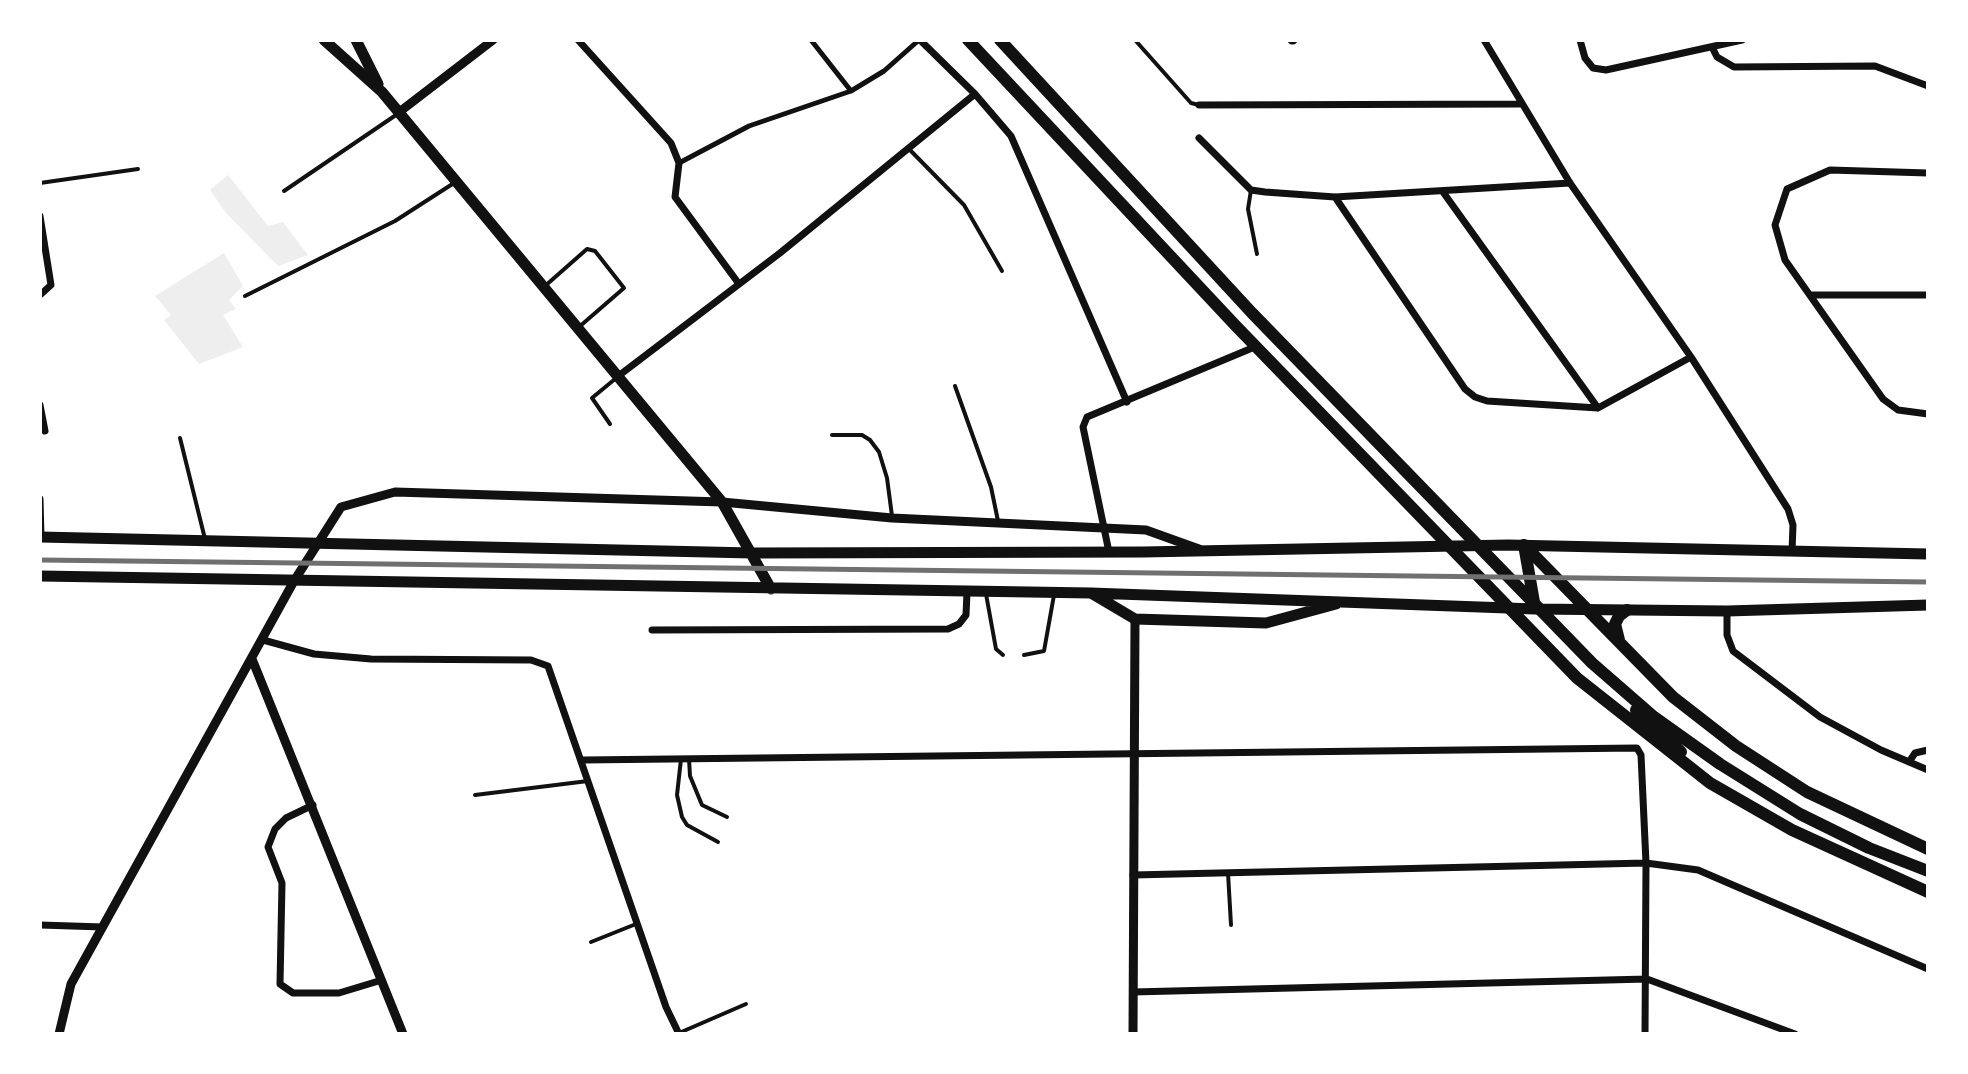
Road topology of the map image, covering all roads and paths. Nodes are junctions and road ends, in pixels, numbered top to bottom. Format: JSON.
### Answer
{"nodes":[{"id":1,"x":339,"y":40,"type":"edge"},
{"id":2,"x":356,"y":40,"type":"edge"},
{"id":3,"x":493,"y":40,"type":"edge"},
{"id":4,"x":578,"y":40,"type":"edge"},
{"id":5,"x":811,"y":40,"type":"edge"},
{"id":6,"x":920,"y":40,"type":"edge"},
{"id":7,"x":968,"y":40,"type":"edge"},
{"id":8,"x":1000,"y":40,"type":"edge"},
{"id":9,"x":1135,"y":40,"type":"edge"},
{"id":10,"x":1484,"y":40,"type":"edge"},
{"id":11,"x":1580,"y":40,"type":"edge"},
{"id":12,"x":1742,"y":40,"type":"edge"},
{"id":13,"x":325,"y":41,"type":"edge"},
{"id":14,"x":1712,"y":47,"type":"junction"},
{"id":15,"x":1928,"y":86,"type":"edge"},
{"id":16,"x":851,"y":91,"type":"junction"},
{"id":17,"x":382,"y":92,"type":"junction"},
{"id":18,"x":1020,"y":93,"type":"dead end"},
{"id":19,"x":975,"y":94,"type":"junction"},
{"id":20,"x":1520,"y":104,"type":"junction"},
{"id":21,"x":1199,"y":105,"type":"joint"},
{"id":22,"x":398,"y":113,"type":"junction"},
{"id":23,"x":1199,"y":138,"type":"dead end"},
{"id":24,"x":909,"y":149,"type":"junction"},
{"id":25,"x":679,"y":163,"type":"junction"},
{"id":26,"x":138,"y":169,"type":"dead end"},
{"id":27,"x":1928,"y":173,"type":"edge"},
{"id":28,"x":456,"y":182,"type":"junction"},
{"id":29,"x":40,"y":183,"type":"edge"},
{"id":30,"x":1570,"y":183,"type":"junction"},
{"id":31,"x":1251,"y":190,"type":"junction"},
{"id":32,"x":284,"y":191,"type":"dead end"},
{"id":33,"x":1443,"y":192,"type":"junction"},
{"id":34,"x":1335,"y":197,"type":"junction"},
{"id":35,"x":40,"y":216,"type":"edge"},
{"id":36,"x":1257,"y":254,"type":"dead end"},
{"id":37,"x":1002,"y":271,"type":"dead end"},
{"id":38,"x":739,"y":284,"type":"junction"},
{"id":39,"x":543,"y":287,"type":"junction"},
{"id":40,"x":40,"y":295,"type":"edge"},
{"id":41,"x":1810,"y":295,"type":"junction"},
{"id":42,"x":1928,"y":295,"type":"edge"},
{"id":43,"x":245,"y":296,"type":"dead end"},
{"id":44,"x":577,"y":329,"type":"junction"},
{"id":45,"x":1258,"y":340,"type":"joint"},
{"id":46,"x":1691,"y":357,"type":"junction"},
{"id":47,"x":617,"y":377,"type":"junction"},
{"id":48,"x":955,"y":386,"type":"dead end"},
{"id":49,"x":1127,"y":402,"type":"junction"},
{"id":50,"x":40,"y":405,"type":"edge"},
{"id":51,"x":1598,"y":408,"type":"junction"},
{"id":52,"x":1928,"y":414,"type":"edge"},
{"id":53,"x":610,"y":424,"type":"dead end"},
{"id":54,"x":45,"y":431,"type":"dead end"},
{"id":55,"x":832,"y":435,"type":"dead end"},
{"id":56,"x":180,"y":438,"type":"dead end"},
{"id":57,"x":40,"y":499,"type":"edge"},
{"id":58,"x":722,"y":502,"type":"junction"},
{"id":59,"x":892,"y":518,"type":"junction"},
{"id":60,"x":998,"y":524,"type":"junction"},
{"id":61,"x":1107,"y":528,"type":"junction"},
{"id":62,"x":40,"y":537,"type":"edge"},
{"id":63,"x":205,"y":539,"type":"junction"},
{"id":64,"x":317,"y":542,"type":"junction"},
{"id":65,"x":1474,"y":545,"type":"junction"},
{"id":66,"x":1524,"y":545,"type":"junction"},
{"id":67,"x":1199,"y":549,"type":"junction"},
{"id":68,"x":1792,"y":551,"type":"junction"},
{"id":69,"x":1109,"y":552,"type":"junction"},
{"id":70,"x":752,"y":553,"type":"junction"},
{"id":71,"x":1928,"y":554,"type":"edge"},
{"id":72,"x":40,"y":576,"type":"edge"},
{"id":73,"x":294,"y":581,"type":"junction"},
{"id":74,"x":771,"y":589,"type":"junction"},
{"id":75,"x":967,"y":592,"type":"junction"},
{"id":76,"x":985,"y":592,"type":"junction"},
{"id":77,"x":1055,"y":593,"type":"junction"},
{"id":78,"x":1091,"y":593,"type":"junction"},
{"id":79,"x":1351,"y":601,"type":"junction"},
{"id":80,"x":1928,"y":605,"type":"edge"},
{"id":81,"x":1535,"y":609,"type":"junction"},
{"id":82,"x":1588,"y":610,"type":"junction"},
{"id":83,"x":1627,"y":610,"type":"junction"},
{"id":84,"x":1727,"y":611,"type":"junction"},
{"id":85,"x":1135,"y":619,"type":"junction"},
{"id":86,"x":652,"y":630,"type":"dead end"},
{"id":87,"x":263,"y":640,"type":"junction"},
{"id":88,"x":1620,"y":643,"type":"junction"},
{"id":89,"x":1003,"y":655,"type":"dead end"},
{"id":90,"x":1024,"y":655,"type":"dead end"},
{"id":91,"x":252,"y":659,"type":"junction"},
{"id":92,"x":1928,"y":750,"type":"edge"},
{"id":93,"x":1134,"y":752,"type":"junction"},
{"id":94,"x":685,"y":759,"type":"junction"},
{"id":95,"x":583,"y":760,"type":"junction"},
{"id":96,"x":1909,"y":762,"type":"junction"},
{"id":97,"x":1928,"y":770,"type":"edge"},
{"id":98,"x":590,"y":781,"type":"junction"},
{"id":99,"x":475,"y":795,"type":"dead end"},
{"id":100,"x":313,"y":805,"type":"junction"},
{"id":101,"x":727,"y":817,"type":"dead end"},
{"id":102,"x":718,"y":842,"type":"dead end"},
{"id":103,"x":1928,"y":849,"type":"edge"},
{"id":104,"x":1646,"y":863,"type":"junction"},
{"id":105,"x":1928,"y":871,"type":"edge"},
{"id":106,"x":1228,"y":873,"type":"junction"},
{"id":107,"x":1133,"y":875,"type":"junction"},
{"id":108,"x":1928,"y":894,"type":"edge"},
{"id":109,"x":638,"y":923,"type":"junction"},
{"id":110,"x":40,"y":925,"type":"edge"},
{"id":111,"x":1231,"y":925,"type":"dead end"},
{"id":112,"x":103,"y":927,"type":"junction"},
{"id":113,"x":591,"y":942,"type":"dead end"},
{"id":114,"x":1928,"y":969,"type":"edge"},
{"id":115,"x":1647,"y":979,"type":"junction"},
{"id":116,"x":382,"y":980,"type":"junction"},
{"id":117,"x":1133,"y":992,"type":"junction"},
{"id":118,"x":746,"y":1004,"type":"dead end"},
{"id":119,"x":59,"y":1034,"type":"edge"},
{"id":120,"x":403,"y":1034,"type":"edge"},
{"id":121,"x":679,"y":1034,"type":"edge"},
{"id":122,"x":1133,"y":1034,"type":"edge"},
{"id":123,"x":1645,"y":1034,"type":"edge"},
{"id":124,"x":1795,"y":1034,"type":"edge"}],
"edges":[{"from":1,"to":13,"type":"main road"},
{"from":2,"to":17,"type":"main road"},
{"from":3,"to":22,"type":"street"},
{"from":4,"to":25,"type":"street"},
{"from":5,"to":16,"type":"street"},
{"from":6,"to":16,"type":"street"},
{"from":6,"to":19,"type":"street"},
{"from":7,"to":108,"type":"highway"},
{"from":8,"to":105,"type":"highway"},
{"from":9,"to":21,"type":"lane"},
{"from":10,"to":20,"type":"street"},
{"from":11,"to":14,"type":"street"},
{"from":12,"to":14,"type":"street"},
{"from":13,"to":17,"type":"main road"},
{"from":14,"to":15,"type":"street"},
{"from":16,"to":25,"type":"street"},
{"from":17,"to":22,"type":"main road"},
{"from":18,"to":45,"type":"lane"},
{"from":19,"to":24,"type":"street"},
{"from":19,"to":49,"type":"street"},
{"from":20,"to":21,"type":"street"},
{"from":20,"to":30,"type":"street"},
{"from":22,"to":28,"type":"main road"},
{"from":22,"to":32,"type":"lane"},
{"from":23,"to":31,"type":"street"},
{"from":24,"to":37,"type":"lane"},
{"from":24,"to":38,"type":"street"},
{"from":25,"to":38,"type":"street"},
{"from":26,"to":29,"type":"lane"},
{"from":27,"to":41,"type":"street"},
{"from":28,"to":39,"type":"main road"},
{"from":28,"to":43,"type":"lane"},
{"from":30,"to":33,"type":"street"},
{"from":30,"to":46,"type":"street"},
{"from":31,"to":34,"type":"street"},
{"from":31,"to":36,"type":"lane"},
{"from":33,"to":34,"type":"street"},
{"from":33,"to":51,"type":"street"},
{"from":34,"to":51,"type":"street"},
{"from":35,"to":40,"type":"street"},
{"from":38,"to":47,"type":"street"},
{"from":39,"to":44,"type":"main road"},
{"from":39,"to":44,"type":"lane"},
{"from":41,"to":42,"type":"street"},
{"from":41,"to":52,"type":"street"},
{"from":44,"to":47,"type":"main road"},
{"from":45,"to":49,"type":"street"},
{"from":46,"to":51,"type":"street"},
{"from":46,"to":68,"type":"street"},
{"from":47,"to":53,"type":"lane"},
{"from":47,"to":58,"type":"main road"},
{"from":48,"to":60,"type":"lane"},
{"from":49,"to":61,"type":"street"},
{"from":50,"to":54,"type":"street"},
{"from":55,"to":59,"type":"lane"},
{"from":56,"to":63,"type":"lane"},
{"from":57,"to":62,"type":"street"},
{"from":58,"to":59,"type":"street"},
{"from":58,"to":64,"type":"street"},
{"from":58,"to":70,"type":"main road"},
{"from":59,"to":60,"type":"street"},
{"from":60,"to":61,"type":"street"},
{"from":61,"to":67,"type":"street"},
{"from":61,"to":69,"type":"street"},
{"from":62,"to":63,"type":"main road"},
{"from":63,"to":64,"type":"main road"},
{"from":64,"to":70,"type":"main road"},
{"from":64,"to":73,"type":"street"},
{"from":65,"to":66,"type":"main road"},
{"from":65,"to":67,"type":"main road"},
{"from":65,"to":81,"type":"highway"},
{"from":66,"to":68,"type":"main road"},
{"from":66,"to":81,"type":"highway"},
{"from":66,"to":82,"type":"highway"},
{"from":67,"to":69,"type":"main road"},
{"from":68,"to":71,"type":"main road"},
{"from":69,"to":70,"type":"main road"},
{"from":70,"to":74,"type":"main road"},
{"from":72,"to":73,"type":"main road"},
{"from":73,"to":74,"type":"main road"},
{"from":73,"to":87,"type":"street"},
{"from":74,"to":75,"type":"main road"},
{"from":75,"to":76,"type":"main road"},
{"from":75,"to":86,"type":"street"},
{"from":76,"to":77,"type":"main road"},
{"from":76,"to":89,"type":"lane"},
{"from":77,"to":78,"type":"main road"},
{"from":77,"to":90,"type":"lane"},
{"from":78,"to":79,"type":"main road"},
{"from":78,"to":85,"type":"main road"},
{"from":79,"to":81,"type":"main road"},
{"from":79,"to":85,"type":"main road"},
{"from":80,"to":84,"type":"main road"},
{"from":81,"to":82,"type":"main road"},
{"from":81,"to":108,"type":"highway"},
{"from":82,"to":83,"type":"main road"},
{"from":82,"to":88,"type":"highway"},
{"from":83,"to":84,"type":"main road"},
{"from":83,"to":88,"type":"highway"},
{"from":84,"to":96,"type":"street"},
{"from":85,"to":93,"type":"street"},
{"from":87,"to":91,"type":"street"},
{"from":87,"to":95,"type":"street"},
{"from":88,"to":103,"type":"highway"},
{"from":91,"to":100,"type":"street"},
{"from":91,"to":112,"type":"street"},
{"from":92,"to":96,"type":"street"},
{"from":93,"to":94,"type":"street"},
{"from":93,"to":104,"type":"street"},
{"from":93,"to":107,"type":"street"},
{"from":94,"to":95,"type":"street"},
{"from":94,"to":101,"type":"lane"},
{"from":94,"to":102,"type":"lane"},
{"from":95,"to":98,"type":"street"},
{"from":96,"to":97,"type":"street"},
{"from":98,"to":99,"type":"lane"},
{"from":98,"to":109,"type":"street"},
{"from":100,"to":116,"type":"street"},
{"from":100,"to":116,"type":"street"},
{"from":104,"to":106,"type":"street"},
{"from":104,"to":114,"type":"street"},
{"from":104,"to":115,"type":"street"},
{"from":106,"to":107,"type":"street"},
{"from":106,"to":111,"type":"lane"},
{"from":107,"to":117,"type":"street"},
{"from":109,"to":113,"type":"lane"},
{"from":109,"to":121,"type":"street"},
{"from":110,"to":112,"type":"street"},
{"from":112,"to":119,"type":"street"},
{"from":115,"to":117,"type":"street"},
{"from":115,"to":123,"type":"street"},
{"from":115,"to":124,"type":"street"},
{"from":116,"to":120,"type":"street"},
{"from":117,"to":122,"type":"street"},
{"from":118,"to":121,"type":"lane"}]}
